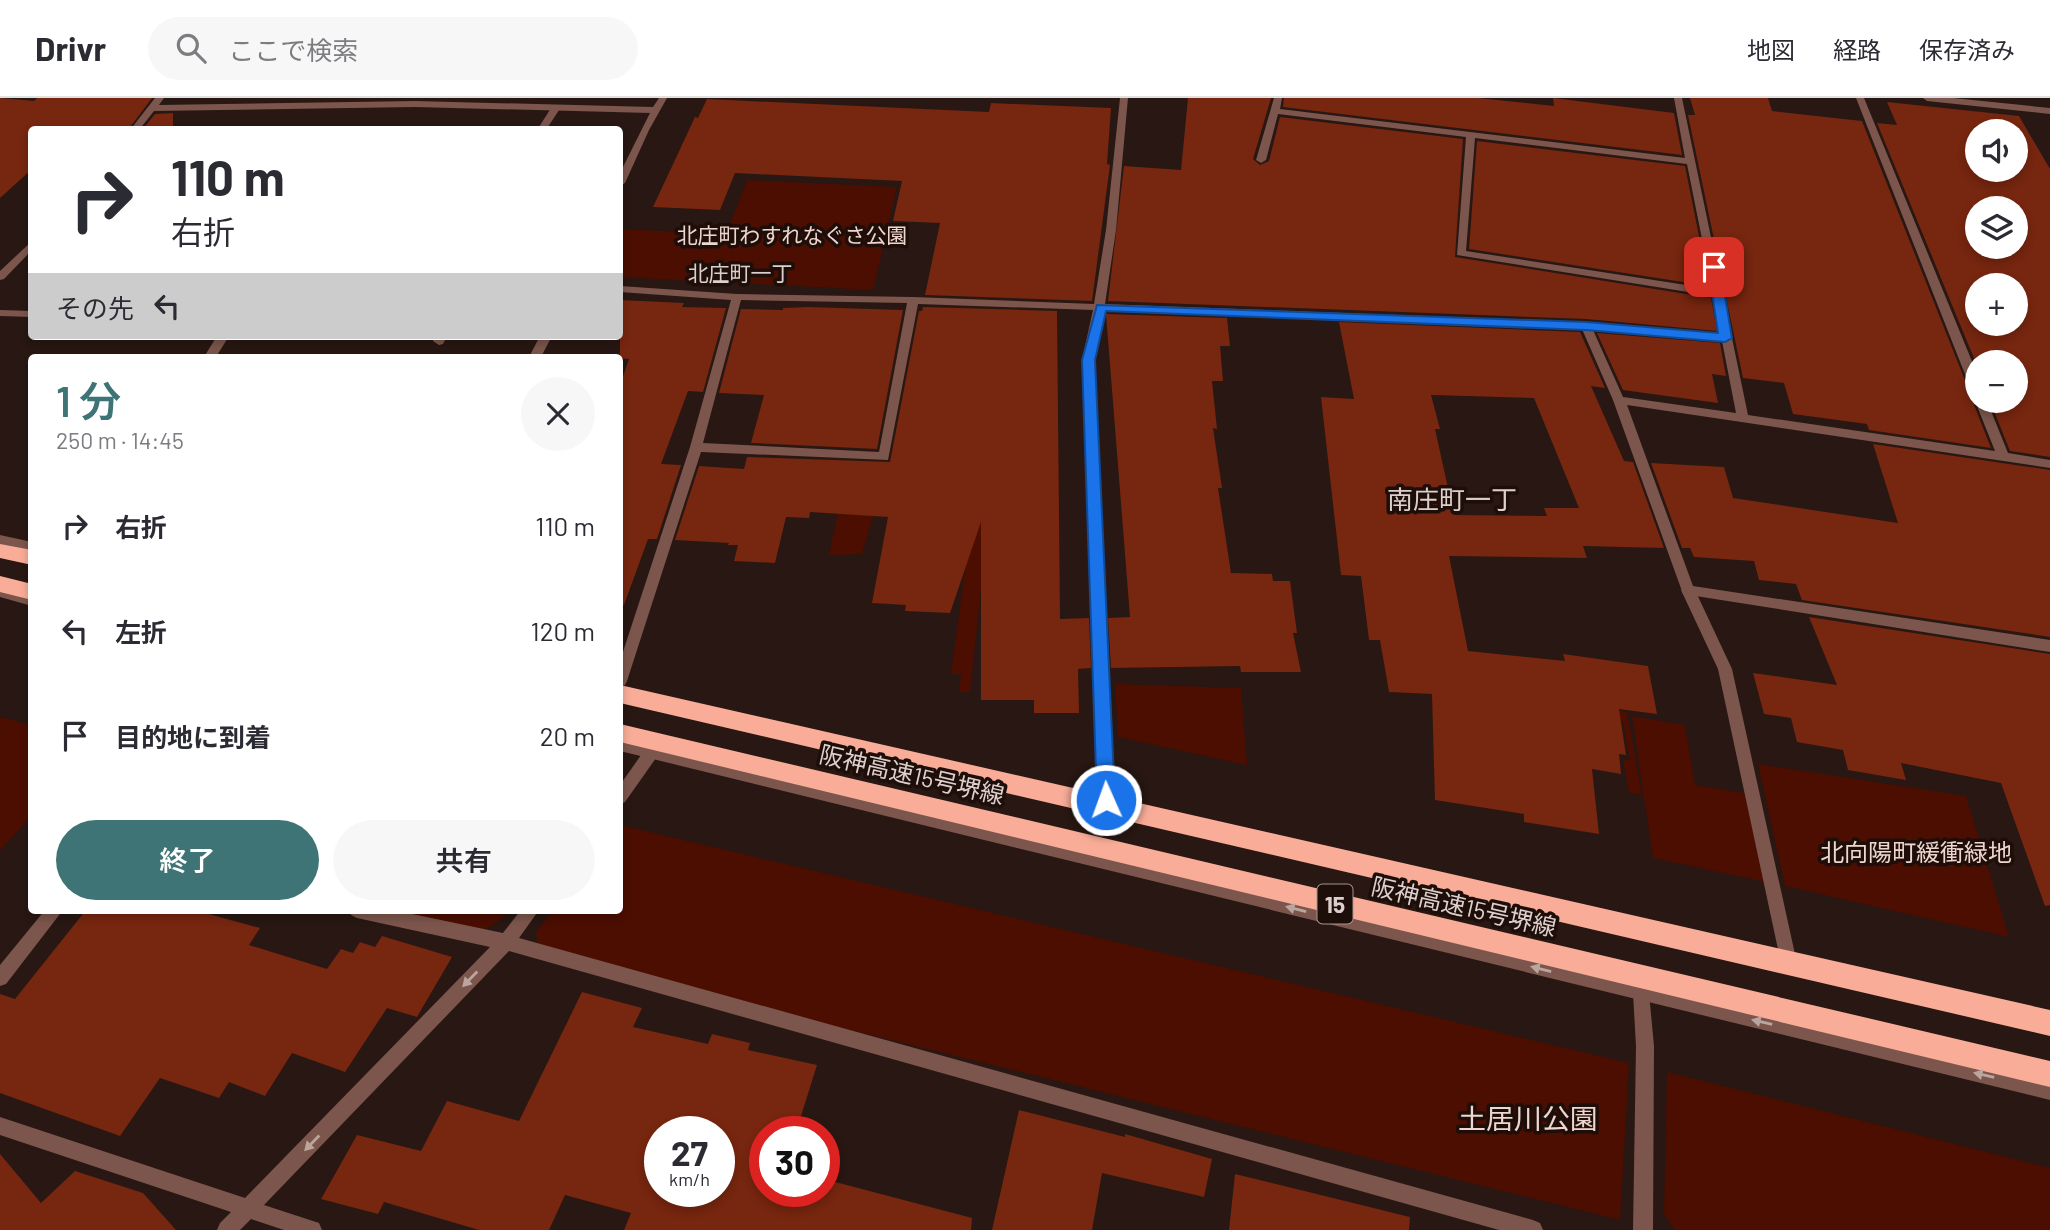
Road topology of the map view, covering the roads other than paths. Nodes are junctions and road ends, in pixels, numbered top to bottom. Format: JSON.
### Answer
{"nodes":[{"id":1,"x":160,"y":98,"type":"edge"},
{"id":2,"x":663,"y":98,"type":"edge"},
{"id":3,"x":1124,"y":98,"type":"edge"},
{"id":4,"x":1278,"y":98,"type":"edge"},
{"id":5,"x":1678,"y":98,"type":"edge"},
{"id":6,"x":1860,"y":98,"type":"edge"},
{"id":7,"x":1927,"y":98,"type":"edge"},
{"id":8,"x":556,"y":107,"type":"junction"},
{"id":9,"x":152,"y":108,"type":"junction"},
{"id":10,"x":656,"y":110,"type":"junction"},
{"id":11,"x":1273,"y":111,"type":"junction"},
{"id":12,"x":2050,"y":111,"type":"edge"},
{"id":13,"x":137,"y":126,"type":"edge"},
{"id":14,"x":544,"y":126,"type":"edge"},
{"id":15,"x":1471,"y":136,"type":"junction"},
{"id":16,"x":1261,"y":160,"type":"dead end"},
{"id":17,"x":1692,"y":162,"type":"junction"},
{"id":18,"x":623,"y":177,"type":"edge"},
{"id":19,"x":28,"y":248,"type":"edge"},
{"id":20,"x":0,"y":277,"type":"edge"},
{"id":21,"x":623,"y":289,"type":"edge"},
{"id":22,"x":1719,"y":293,"type":"junction"},
{"id":23,"x":737,"y":298,"type":"junction"},
{"id":24,"x":913,"y":300,"type":"junction"},
{"id":25,"x":1101,"y":307,"type":"junction"},
{"id":26,"x":0,"y":313,"type":"edge"},
{"id":27,"x":28,"y":314,"type":"edge"},
{"id":28,"x":1586,"y":326,"type":"junction"},
{"id":29,"x":1725,"y":338,"type":"junction"},
{"id":30,"x":1965,"y":360,"type":"edge"},
{"id":31,"x":1619,"y":400,"type":"junction"},
{"id":32,"x":1986,"y":413,"type":"edge"},
{"id":33,"x":1743,"y":418,"type":"junction"},
{"id":34,"x":696,"y":447,"type":"junction"},
{"id":35,"x":2003,"y":457,"type":"junction"},
{"id":36,"x":2050,"y":464,"type":"edge"},
{"id":37,"x":0,"y":540,"type":"edge"},
{"id":38,"x":28,"y":547,"type":"edge"},
{"id":39,"x":0,"y":551,"type":"edge"},
{"id":40,"x":28,"y":557,"type":"edge"},
{"id":41,"x":0,"y":584,"type":"edge"},
{"id":42,"x":1688,"y":590,"type":"junction"},
{"id":43,"x":28,"y":591,"type":"edge"},
{"id":44,"x":0,"y":592,"type":"edge"},
{"id":45,"x":28,"y":600,"type":"edge"},
{"id":46,"x":2050,"y":646,"type":"edge"},
{"id":47,"x":623,"y":675,"type":"edge"},
{"id":48,"x":623,"y":685,"type":"edge"},
{"id":49,"x":623,"y":695,"type":"edge"},
{"id":50,"x":623,"y":734,"type":"edge"},
{"id":51,"x":623,"y":746,"type":"edge"},
{"id":52,"x":651,"y":753,"type":"junction"},
{"id":53,"x":623,"y":793,"type":"edge"},
{"id":54,"x":1106,"y":800,"type":"junction"},
{"id":55,"x":52,"y":914,"type":"edge"},
{"id":56,"x":375,"y":914,"type":"edge"},
{"id":57,"x":528,"y":914,"type":"edge"},
{"id":58,"x":506,"y":942,"type":"junction"},
{"id":59,"x":1787,"y":954,"type":"junction"},
{"id":60,"x":0,"y":978,"type":"edge"},
{"id":61,"x":1641,"y":993,"type":"junction"},
{"id":62,"x":2050,"y":1013,"type":"edge"},
{"id":63,"x":2050,"y":1023,"type":"edge"},
{"id":64,"x":2050,"y":1074,"type":"edge"},
{"id":65,"x":2050,"y":1091,"type":"edge"},
{"id":66,"x":0,"y":1126,"type":"edge"},
{"id":67,"x":248,"y":1209,"type":"junction"},
{"id":68,"x":227,"y":1230,"type":"edge"},
{"id":69,"x":312,"y":1230,"type":"edge"},
{"id":70,"x":1533,"y":1230,"type":"edge"},
{"id":71,"x":1643,"y":1230,"type":"edge"}],
"edges":[{"from":1,"to":9,"type":"street"},
{"from":2,"to":10,"type":"street"},
{"from":3,"to":25,"type":"street"},
{"from":4,"to":11,"type":"street"},
{"from":5,"to":17,"type":"street"},
{"from":6,"to":30,"type":"street"},
{"from":7,"to":12,"type":"street"},
{"from":8,"to":9,"type":"street"},
{"from":8,"to":10,"type":"street"},
{"from":8,"to":14,"type":"street"},
{"from":9,"to":13,"type":"street"},
{"from":10,"to":18,"type":"street"},
{"from":11,"to":15,"type":"street"},
{"from":11,"to":16,"type":"street"},
{"from":15,"to":17,"type":"street"},
{"from":15,"to":22,"type":"street"},
{"from":17,"to":22,"type":"street"},
{"from":19,"to":20,"type":"street"},
{"from":21,"to":23,"type":"street"},
{"from":22,"to":29,"type":"street"},
{"from":23,"to":24,"type":"street"},
{"from":23,"to":34,"type":"street"},
{"from":24,"to":25,"type":"street"},
{"from":24,"to":34,"type":"street"},
{"from":25,"to":28,"type":"street"},
{"from":25,"to":54,"type":"street"},
{"from":26,"to":27,"type":"street"},
{"from":28,"to":29,"type":"street"},
{"from":28,"to":31,"type":"street"},
{"from":29,"to":33,"type":"street"},
{"from":31,"to":33,"type":"street"},
{"from":31,"to":42,"type":"street"},
{"from":32,"to":35,"type":"street"},
{"from":33,"to":35,"type":"street"},
{"from":34,"to":47,"type":"street"},
{"from":35,"to":36,"type":"street"},
{"from":37,"to":38,"type":"street"},
{"from":39,"to":40,"type":"highway"},
{"from":41,"to":43,"type":"highway"},
{"from":42,"to":46,"type":"street"},
{"from":42,"to":59,"type":"street"},
{"from":44,"to":45,"type":"street"},
{"from":48,"to":54,"type":"street"},
{"from":49,"to":63,"type":"highway","name":"阪神高速15号堺線","number":"15"},
{"from":50,"to":64,"type":"highway","name":"阪神高速15号堺線","number":"15"},
{"from":51,"to":52,"type":"street"},
{"from":52,"to":53,"type":"street"},
{"from":61,"to":52,"type":"street","one_way":true},
{"from":54,"to":59,"type":"street"},
{"from":55,"to":60,"type":"street"},
{"from":56,"to":58,"type":"street"},
{"from":57,"to":58,"type":"street"},
{"from":58,"to":67,"type":"street","one_way":true},
{"from":58,"to":70,"type":"street"},
{"from":59,"to":62,"type":"street"},
{"from":65,"to":61,"type":"street","one_way":true},
{"from":61,"to":71,"type":"street"},
{"from":66,"to":67,"type":"street"},
{"from":67,"to":68,"type":"street"},
{"from":67,"to":69,"type":"street"}]}
